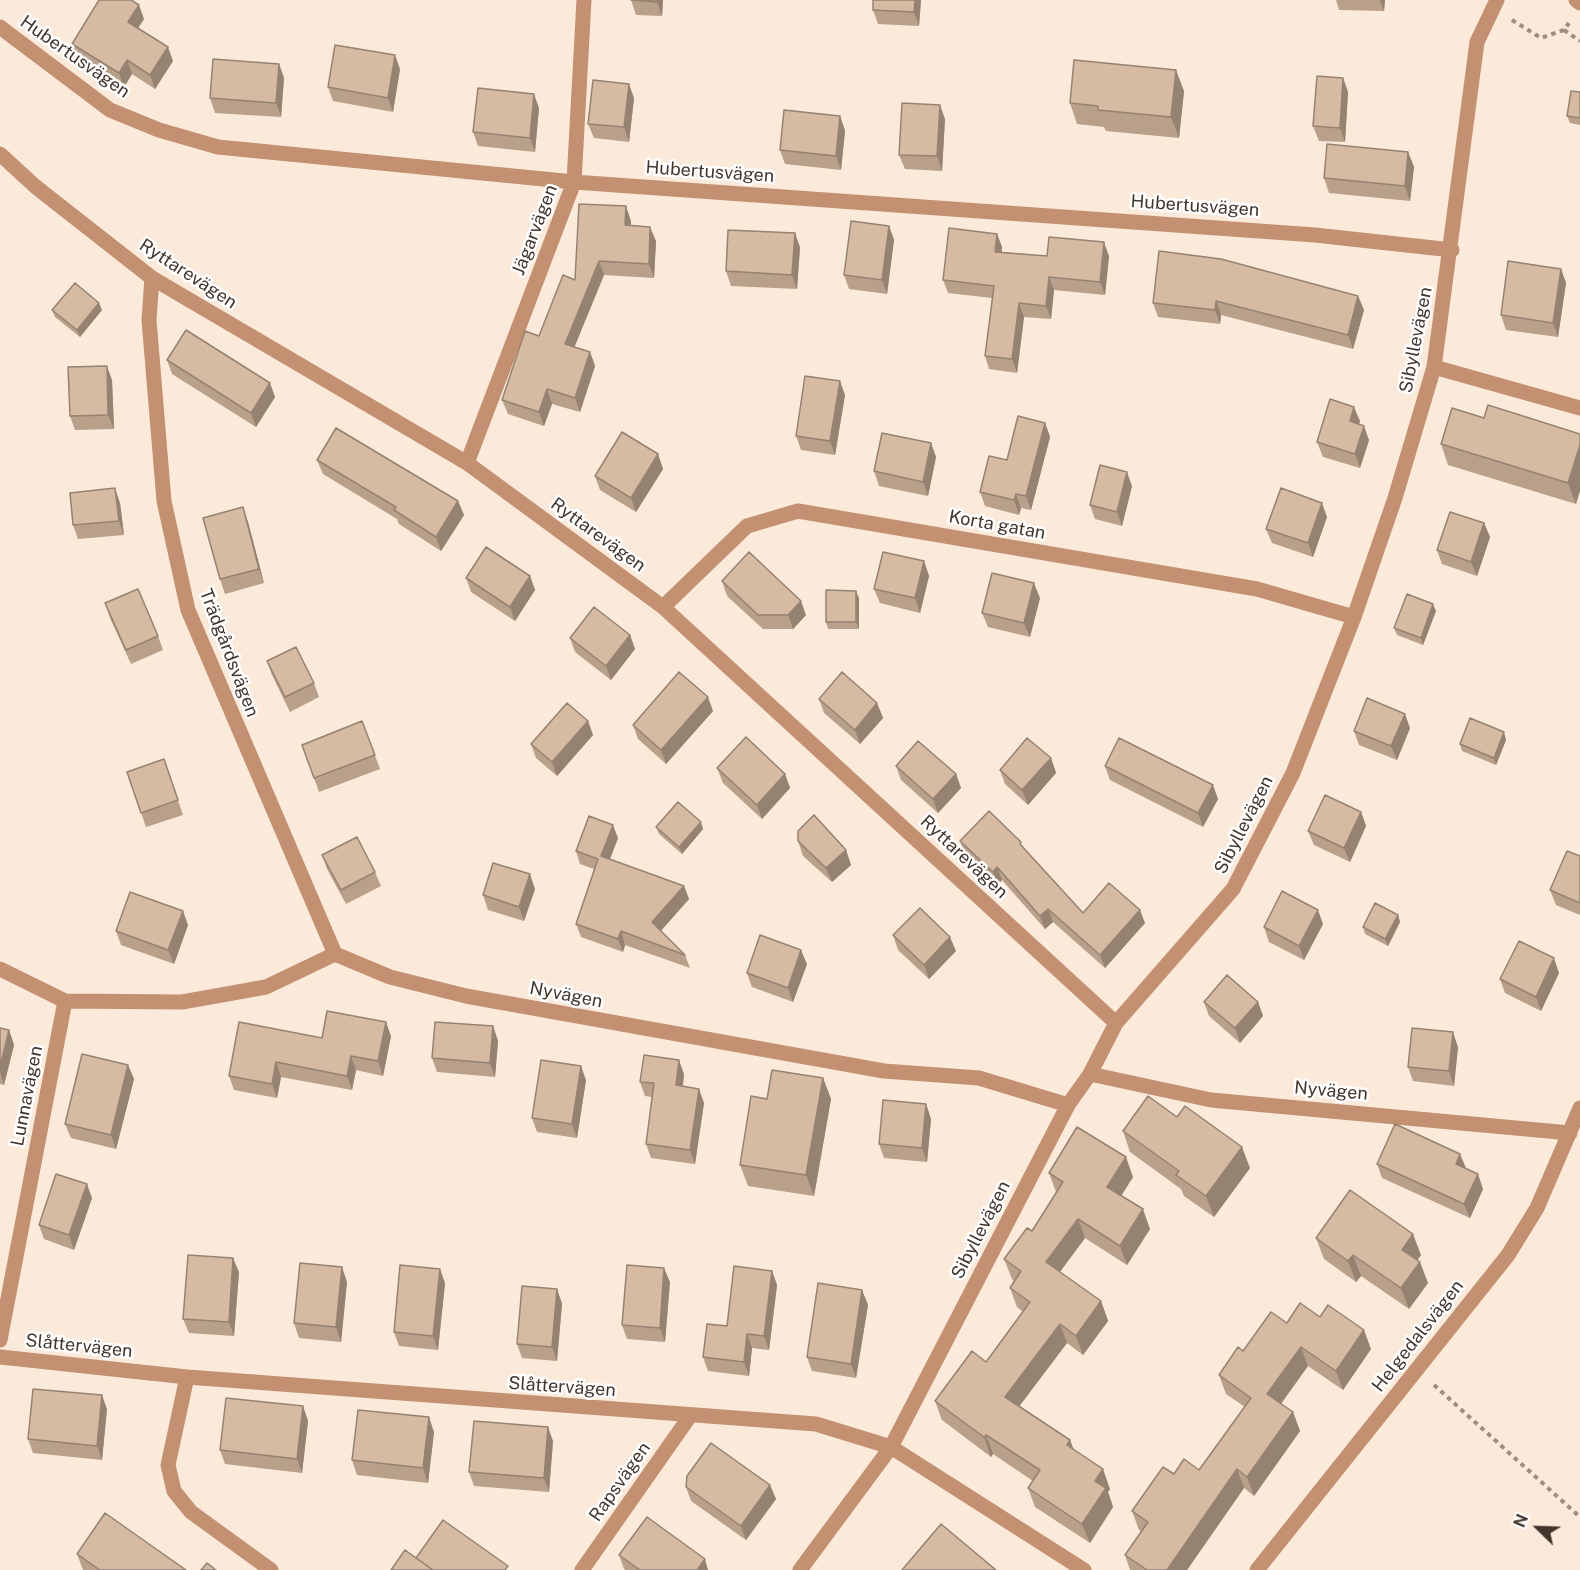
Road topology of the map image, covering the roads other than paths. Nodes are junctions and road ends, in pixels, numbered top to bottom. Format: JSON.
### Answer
{"nodes":[{"id":1,"x":584,"y":0,"type":"edge"},
{"id":2,"x":1576,"y":0,"type":"edge"},
{"id":3,"x":1496,"y":3,"type":"edge"},
{"id":4,"x":1580,"y":3,"type":"edge"},
{"id":5,"x":0,"y":27,"type":"edge"},
{"id":6,"x":0,"y":154,"type":"edge"},
{"id":7,"x":574,"y":182,"type":"junction"},
{"id":8,"x":1452,"y":250,"type":"junction"},
{"id":9,"x":152,"y":278,"type":"junction"},
{"id":10,"x":1434,"y":367,"type":"junction"},
{"id":11,"x":1580,"y":408,"type":"edge"},
{"id":12,"x":467,"y":463,"type":"junction"},
{"id":13,"x":663,"y":607,"type":"junction"},
{"id":14,"x":1354,"y":617,"type":"junction"},
{"id":15,"x":334,"y":954,"type":"junction"},
{"id":16,"x":0,"y":969,"type":"edge"},
{"id":17,"x":65,"y":1001,"type":"junction"},
{"id":18,"x":1116,"y":1023,"type":"junction"},
{"id":19,"x":1090,"y":1074,"type":"junction"},
{"id":20,"x":1068,"y":1105,"type":"junction"},
{"id":21,"x":1580,"y":1108,"type":"edge"},
{"id":22,"x":1570,"y":1133,"type":"junction"},
{"id":23,"x":0,"y":1340,"type":"edge"},
{"id":24,"x":0,"y":1357,"type":"edge"},
{"id":25,"x":187,"y":1377,"type":"junction"},
{"id":26,"x":690,"y":1416,"type":"junction"},
{"id":27,"x":891,"y":1447,"type":"junction"},
{"id":28,"x":1079,"y":1568,"type":"edge"},
{"id":29,"x":271,"y":1570,"type":"edge"},
{"id":30,"x":582,"y":1570,"type":"edge"},
{"id":31,"x":800,"y":1570,"type":"edge"},
{"id":32,"x":1257,"y":1570,"type":"edge"}],
"edges":[{"from":1,"to":7,"type":"street","name":"Jägarvägen"},
{"from":2,"to":4,"type":"street"},
{"from":3,"to":8,"type":"street","name":"Sibyllevägen"},
{"from":5,"to":7,"type":"street","name":"Hubertusvägen"},
{"from":6,"to":9,"type":"street","name":"Ryttarevägen"},
{"from":7,"to":8,"type":"street","name":"Hubertusvägen"},
{"from":7,"to":12,"type":"street","name":"Jägarvägen"},
{"from":8,"to":10,"type":"street","name":"Sibyllevägen"},
{"from":9,"to":12,"type":"street","name":"Ryttarevägen"},
{"from":9,"to":15,"type":"street","name":"Trädgårdsvägen"},
{"from":10,"to":11,"type":"street"},
{"from":10,"to":14,"type":"street","name":"Sibyllevägen"},
{"from":12,"to":13,"type":"street","name":"Ryttarevägen"},
{"from":13,"to":14,"type":"street","name":"Korta gatan"},
{"from":13,"to":18,"type":"street","name":"Ryttarevägen"},
{"from":14,"to":18,"type":"street","name":"Sibyllevägen"},
{"from":15,"to":17,"type":"street"},
{"from":15,"to":20,"type":"street","name":"Nyvägen"},
{"from":16,"to":17,"type":"street"},
{"from":17,"to":23,"type":"street","name":"Lunnavägen"},
{"from":18,"to":19,"type":"street","name":"Sibyllevägen"},
{"from":19,"to":20,"type":"street","name":"Sibyllevägen"},
{"from":19,"to":22,"type":"street","name":"Nyvägen"},
{"from":20,"to":27,"type":"street","name":"Sibyllevägen"},
{"from":21,"to":22,"type":"street","name":"Helgedalsvägen"},
{"from":22,"to":32,"type":"street","name":"Helgedalsvägen"},
{"from":24,"to":25,"type":"street","name":"Slåttervägen"},
{"from":25,"to":26,"type":"street","name":"Slåttervägen"},
{"from":25,"to":29,"type":"street"},
{"from":26,"to":27,"type":"street","name":"Slåttervägen"},
{"from":26,"to":30,"type":"street","name":"Rapsvägen"},
{"from":27,"to":28,"type":"street","name":"Slåttervägen"},
{"from":27,"to":31,"type":"street","name":"Sibyllevägen"}]}
